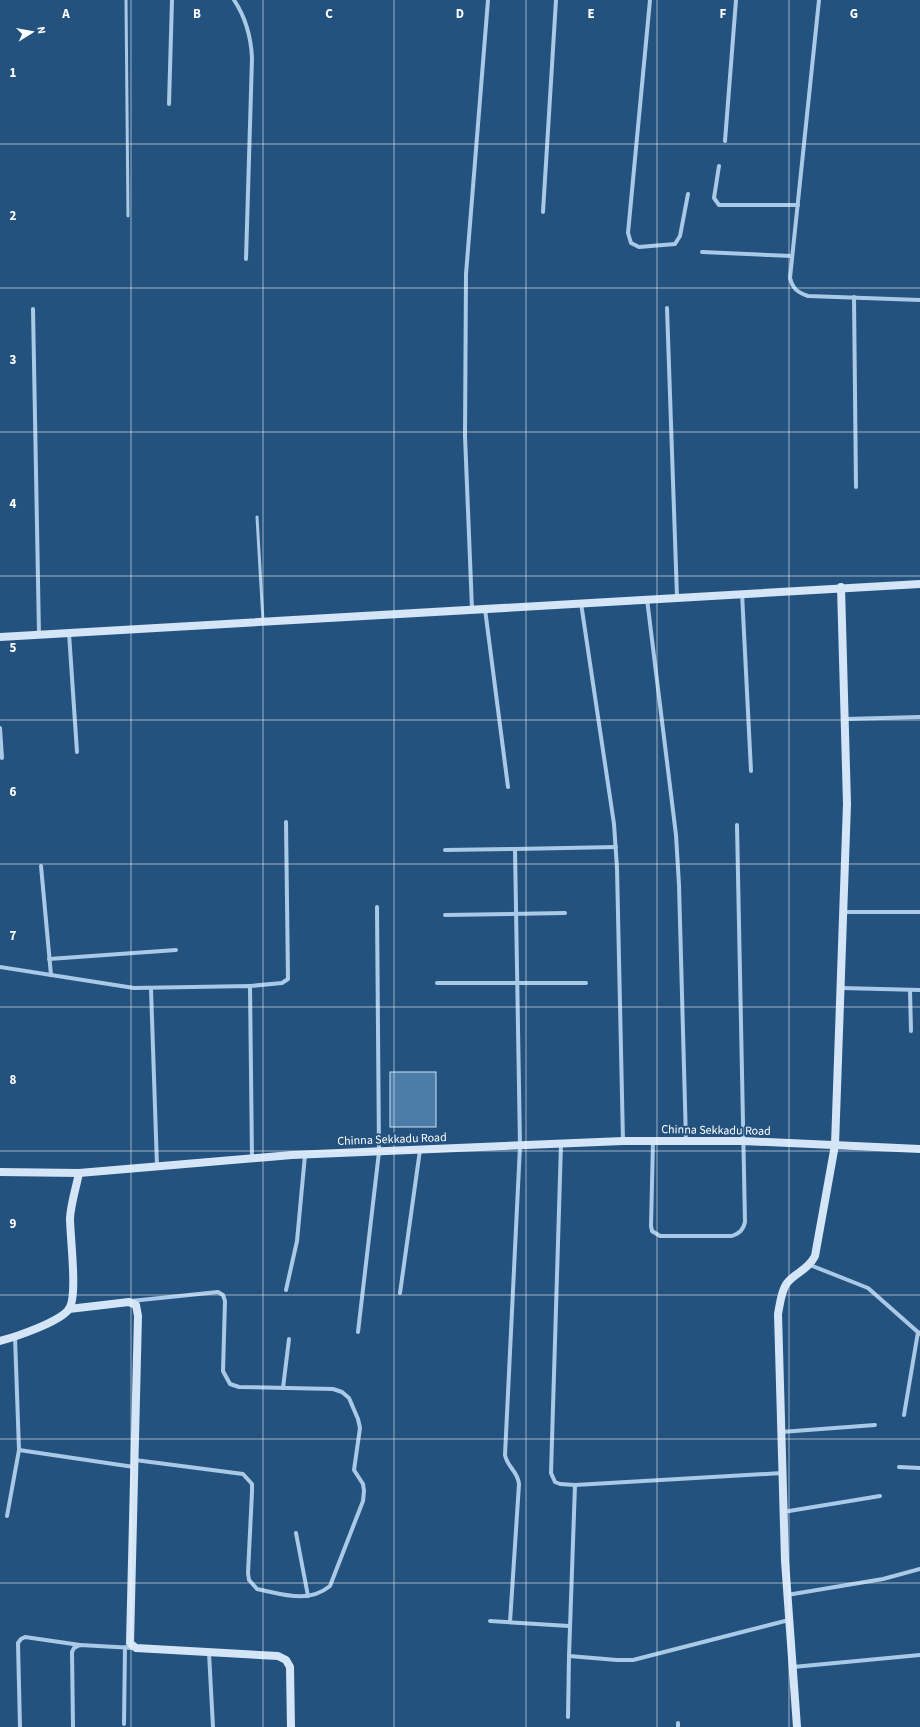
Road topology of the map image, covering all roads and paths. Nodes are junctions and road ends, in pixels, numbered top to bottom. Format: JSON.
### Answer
{"nodes":[{"id":1,"x":126,"y":0,"type":"edge"},
{"id":2,"x":172,"y":0,"type":"edge"},
{"id":3,"x":234,"y":0,"type":"edge"},
{"id":4,"x":488,"y":0,"type":"edge"},
{"id":5,"x":556,"y":0,"type":"edge"},
{"id":6,"x":650,"y":0,"type":"edge"},
{"id":7,"x":736,"y":0,"type":"edge"},
{"id":8,"x":819,"y":0,"type":"edge"},
{"id":9,"x":169,"y":104,"type":"dead end"},
{"id":10,"x":725,"y":141,"type":"dead end"},
{"id":11,"x":719,"y":166,"type":"dead end"},
{"id":12,"x":688,"y":194,"type":"dead end"},
{"id":13,"x":798,"y":204,"type":"junction"},
{"id":14,"x":543,"y":212,"type":"dead end"},
{"id":15,"x":128,"y":216,"type":"dead end"},
{"id":16,"x":702,"y":252,"type":"dead end"},
{"id":17,"x":792,"y":256,"type":"junction"},
{"id":18,"x":246,"y":259,"type":"dead end"},
{"id":19,"x":854,"y":297,"type":"junction"},
{"id":20,"x":920,"y":300,"type":"edge"},
{"id":21,"x":667,"y":308,"type":"dead end"},
{"id":22,"x":33,"y":309,"type":"dead end"},
{"id":23,"x":856,"y":487,"type":"dead end"},
{"id":24,"x":257,"y":517,"type":"dead end"},
{"id":25,"x":920,"y":584,"type":"edge"},
{"id":26,"x":841,"y":587,"type":"junction"},
{"id":27,"x":742,"y":593,"type":"junction"},
{"id":28,"x":677,"y":597,"type":"junction"},
{"id":29,"x":647,"y":599,"type":"junction"},
{"id":30,"x":581,"y":603,"type":"junction"},
{"id":31,"x":485,"y":608,"type":"junction"},
{"id":32,"x":472,"y":609,"type":"junction"},
{"id":33,"x":263,"y":621,"type":"junction"},
{"id":34,"x":69,"y":632,"type":"junction"},
{"id":35,"x":39,"y":634,"type":"junction"},
{"id":36,"x":0,"y":637,"type":"edge"},
{"id":37,"x":920,"y":717,"type":"edge"},
{"id":38,"x":845,"y":720,"type":"junction"},
{"id":39,"x":0,"y":728,"type":"edge"},
{"id":40,"x":77,"y":752,"type":"dead end"},
{"id":41,"x":2,"y":758,"type":"dead end"},
{"id":42,"x":751,"y":771,"type":"dead end"},
{"id":43,"x":508,"y":787,"type":"dead end"},
{"id":44,"x":286,"y":822,"type":"dead end"},
{"id":45,"x":737,"y":825,"type":"dead end"},
{"id":46,"x":616,"y":847,"type":"junction"},
{"id":47,"x":516,"y":848,"type":"junction"},
{"id":48,"x":445,"y":850,"type":"dead end"},
{"id":49,"x":41,"y":866,"type":"dead end"},
{"id":50,"x":377,"y":907,"type":"dead end"},
{"id":51,"x":844,"y":912,"type":"junction"},
{"id":52,"x":920,"y":912,"type":"edge"},
{"id":53,"x":516,"y":913,"type":"junction"},
{"id":54,"x":565,"y":913,"type":"dead end"},
{"id":55,"x":445,"y":914,"type":"dead end"},
{"id":56,"x":176,"y":950,"type":"dead end"},
{"id":57,"x":49,"y":959,"type":"junction"},
{"id":58,"x":0,"y":967,"type":"edge"},
{"id":59,"x":51,"y":975,"type":"junction"},
{"id":60,"x":437,"y":983,"type":"dead end"},
{"id":61,"x":586,"y":983,"type":"dead end"},
{"id":62,"x":518,"y":984,"type":"junction"},
{"id":63,"x":250,"y":986,"type":"junction"},
{"id":64,"x":841,"y":988,"type":"junction"},
{"id":65,"x":151,"y":989,"type":"junction"},
{"id":66,"x":910,"y":990,"type":"junction"},
{"id":67,"x":920,"y":990,"type":"edge"},
{"id":68,"x":911,"y":1031,"type":"dead end"},
{"id":69,"x":623,"y":1141,"type":"junction"},
{"id":70,"x":653,"y":1141,"type":"junction"},
{"id":71,"x":686,"y":1141,"type":"junction"},
{"id":72,"x":743,"y":1141,"type":"junction"},
{"id":73,"x":561,"y":1144,"type":"junction"},
{"id":74,"x":835,"y":1145,"type":"junction"},
{"id":75,"x":520,"y":1146,"type":"junction"},
{"id":76,"x":920,"y":1149,"type":"edge"},
{"id":77,"x":420,"y":1150,"type":"junction"},
{"id":78,"x":379,"y":1152,"type":"junction"},
{"id":79,"x":305,"y":1155,"type":"junction"},
{"id":80,"x":252,"y":1159,"type":"junction"},
{"id":81,"x":157,"y":1167,"type":"junction"},
{"id":82,"x":0,"y":1172,"type":"edge"},
{"id":83,"x":79,"y":1173,"type":"junction"},
{"id":84,"x":810,"y":1265,"type":"junction"},
{"id":85,"x":286,"y":1290,"type":"dead end"},
{"id":86,"x":400,"y":1293,"type":"dead end"},
{"id":87,"x":129,"y":1302,"type":"junction"},
{"id":88,"x":69,"y":1309,"type":"junction"},
{"id":89,"x":358,"y":1332,"type":"dead end"},
{"id":90,"x":919,"y":1333,"type":"edge"},
{"id":91,"x":15,"y":1337,"type":"junction"},
{"id":92,"x":289,"y":1339,"type":"dead end"},
{"id":93,"x":0,"y":1342,"type":"edge"},
{"id":94,"x":283,"y":1388,"type":"junction"},
{"id":95,"x":904,"y":1415,"type":"dead end"},
{"id":96,"x":875,"y":1425,"type":"dead end"},
{"id":97,"x":781,"y":1432,"type":"junction"},
{"id":98,"x":19,"y":1450,"type":"junction"},
{"id":99,"x":134,"y":1463,"type":"junction"},
{"id":100,"x":899,"y":1467,"type":"dead end"},
{"id":101,"x":920,"y":1468,"type":"edge"},
{"id":102,"x":782,"y":1473,"type":"junction"},
{"id":103,"x":575,"y":1484,"type":"junction"},
{"id":104,"x":880,"y":1496,"type":"dead end"},
{"id":105,"x":783,"y":1512,"type":"junction"},
{"id":106,"x":7,"y":1516,"type":"dead end"},
{"id":107,"x":296,"y":1533,"type":"dead end"},
{"id":108,"x":920,"y":1569,"type":"edge"},
{"id":109,"x":787,"y":1595,"type":"junction"},
{"id":110,"x":308,"y":1596,"type":"junction"},
{"id":111,"x":789,"y":1620,"type":"junction"},
{"id":112,"x":490,"y":1621,"type":"dead end"},
{"id":113,"x":510,"y":1622,"type":"junction"},
{"id":114,"x":569,"y":1626,"type":"junction"},
{"id":115,"x":80,"y":1645,"type":"junction"},
{"id":116,"x":124,"y":1647,"type":"junction"},
{"id":117,"x":136,"y":1648,"type":"junction"},
{"id":118,"x":209,"y":1653,"type":"junction"},
{"id":119,"x":920,"y":1655,"type":"edge"},
{"id":120,"x":569,"y":1656,"type":"junction"},
{"id":121,"x":793,"y":1667,"type":"junction"},
{"id":122,"x":568,"y":1717,"type":"dead end"},
{"id":123,"x":124,"y":1724,"type":"dead end"},
{"id":124,"x":20,"y":1727,"type":"edge"},
{"id":125,"x":73,"y":1727,"type":"edge"},
{"id":126,"x":213,"y":1727,"type":"edge"},
{"id":127,"x":291,"y":1727,"type":"edge"},
{"id":128,"x":797,"y":1727,"type":"edge"}],
"edges":[{"from":1,"to":15,"type":"lane"},
{"from":2,"to":9,"type":"street"},
{"from":3,"to":18,"type":"street"},
{"from":4,"to":32,"type":"street"},
{"from":5,"to":14,"type":"street"},
{"from":6,"to":12,"type":"street"},
{"from":7,"to":10,"type":"street"},
{"from":8,"to":13,"type":"street"},
{"from":11,"to":13,"type":"street"},
{"from":13,"to":17,"type":"street"},
{"from":16,"to":17,"type":"street"},
{"from":17,"to":19,"type":"street"},
{"from":19,"to":20,"type":"street"},
{"from":19,"to":23,"type":"street"},
{"from":21,"to":28,"type":"street"},
{"from":22,"to":35,"type":"street"},
{"from":24,"to":33,"type":"lane"},
{"from":25,"to":26,"type":"street"},
{"from":26,"to":27,"type":"street"},
{"from":26,"to":38,"type":"street"},
{"from":27,"to":28,"type":"street"},
{"from":27,"to":42,"type":"street"},
{"from":28,"to":29,"type":"street"},
{"from":29,"to":30,"type":"street"},
{"from":29,"to":71,"type":"street"},
{"from":30,"to":31,"type":"street"},
{"from":30,"to":46,"type":"street"},
{"from":31,"to":32,"type":"street"},
{"from":31,"to":43,"type":"street"},
{"from":32,"to":33,"type":"street"},
{"from":33,"to":34,"type":"street"},
{"from":34,"to":35,"type":"street"},
{"from":34,"to":40,"type":"street"},
{"from":35,"to":36,"type":"street"},
{"from":37,"to":38,"type":"street"},
{"from":38,"to":51,"type":"street"},
{"from":39,"to":41,"type":"street"},
{"from":44,"to":63,"type":"street"},
{"from":45,"to":72,"type":"street"},
{"from":46,"to":47,"type":"street"},
{"from":46,"to":69,"type":"street"},
{"from":47,"to":48,"type":"street"},
{"from":47,"to":53,"type":"street"},
{"from":49,"to":57,"type":"street"},
{"from":50,"to":78,"type":"street"},
{"from":51,"to":52,"type":"street"},
{"from":51,"to":64,"type":"street"},
{"from":53,"to":54,"type":"street"},
{"from":53,"to":55,"type":"street"},
{"from":53,"to":62,"type":"street"},
{"from":56,"to":57,"type":"street"},
{"from":57,"to":59,"type":"street"},
{"from":58,"to":59,"type":"street"},
{"from":59,"to":65,"type":"street"},
{"from":60,"to":62,"type":"street"},
{"from":61,"to":62,"type":"street"},
{"from":62,"to":75,"type":"street"},
{"from":63,"to":65,"type":"street"},
{"from":63,"to":80,"type":"street"},
{"from":64,"to":66,"type":"street"},
{"from":64,"to":74,"type":"street"},
{"from":65,"to":81,"type":"street"},
{"from":66,"to":67,"type":"street"},
{"from":66,"to":68,"type":"street"},
{"from":69,"to":70,"type":"street","name":"Chinna Sekkadu Road"},
{"from":69,"to":73,"type":"street","name":"Chinna Sekkadu Road"},
{"from":70,"to":71,"type":"street","name":"Chinna Sekkadu Road"},
{"from":70,"to":72,"type":"street"},
{"from":71,"to":72,"type":"street","name":"Chinna Sekkadu Road"},
{"from":72,"to":74,"type":"street","name":"Chinna Sekkadu Road"},
{"from":73,"to":75,"type":"street","name":"Chinna Sekkadu Road"},
{"from":73,"to":103,"type":"street"},
{"from":74,"to":76,"type":"street","name":"Chinna Sekkadu Road"},
{"from":74,"to":84,"type":"street"},
{"from":75,"to":77,"type":"street","name":"Chinna Sekkadu Road"},
{"from":75,"to":113,"type":"street"},
{"from":77,"to":78,"type":"street","name":"Chinna Sekkadu Road"},
{"from":77,"to":86,"type":"street"},
{"from":78,"to":79,"type":"street","name":"Chinna Sekkadu Road"},
{"from":78,"to":89,"type":"street"},
{"from":79,"to":80,"type":"street","name":"Chinna Sekkadu Road"},
{"from":79,"to":85,"type":"street"},
{"from":80,"to":81,"type":"street","name":"Chinna Sekkadu Road"},
{"from":81,"to":83,"type":"street","name":"Chinna Sekkadu Road"},
{"from":82,"to":83,"type":"street","name":"Chinna Sekkadu Road"},
{"from":83,"to":88,"type":"street"},
{"from":84,"to":90,"type":"street"},
{"from":84,"to":97,"type":"street"},
{"from":87,"to":88,"type":"street"},
{"from":87,"to":94,"type":"street"},
{"from":87,"to":99,"type":"street"},
{"from":88,"to":91,"type":"street"},
{"from":90,"to":95,"type":"street"},
{"from":91,"to":93,"type":"street"},
{"from":91,"to":98,"type":"street"},
{"from":92,"to":94,"type":"street"},
{"from":94,"to":110,"type":"street"},
{"from":96,"to":97,"type":"street"},
{"from":97,"to":102,"type":"street"},
{"from":98,"to":99,"type":"street"},
{"from":98,"to":106,"type":"street"},
{"from":99,"to":110,"type":"street"},
{"from":99,"to":117,"type":"street"},
{"from":100,"to":101,"type":"street"},
{"from":102,"to":103,"type":"street"},
{"from":102,"to":105,"type":"street"},
{"from":103,"to":114,"type":"street"},
{"from":104,"to":105,"type":"street"},
{"from":105,"to":109,"type":"street"},
{"from":107,"to":110,"type":"street"},
{"from":108,"to":109,"type":"street"},
{"from":109,"to":111,"type":"street"},
{"from":111,"to":120,"type":"street"},
{"from":111,"to":121,"type":"street"},
{"from":112,"to":113,"type":"street"},
{"from":113,"to":114,"type":"street"},
{"from":114,"to":120,"type":"street"},
{"from":115,"to":116,"type":"street"},
{"from":115,"to":124,"type":"street"},
{"from":115,"to":125,"type":"street"},
{"from":116,"to":117,"type":"street"},
{"from":116,"to":123,"type":"street"},
{"from":117,"to":118,"type":"street"},
{"from":118,"to":126,"type":"street"},
{"from":118,"to":127,"type":"street"},
{"from":119,"to":121,"type":"street"},
{"from":120,"to":122,"type":"street"},
{"from":121,"to":128,"type":"street"}]}
